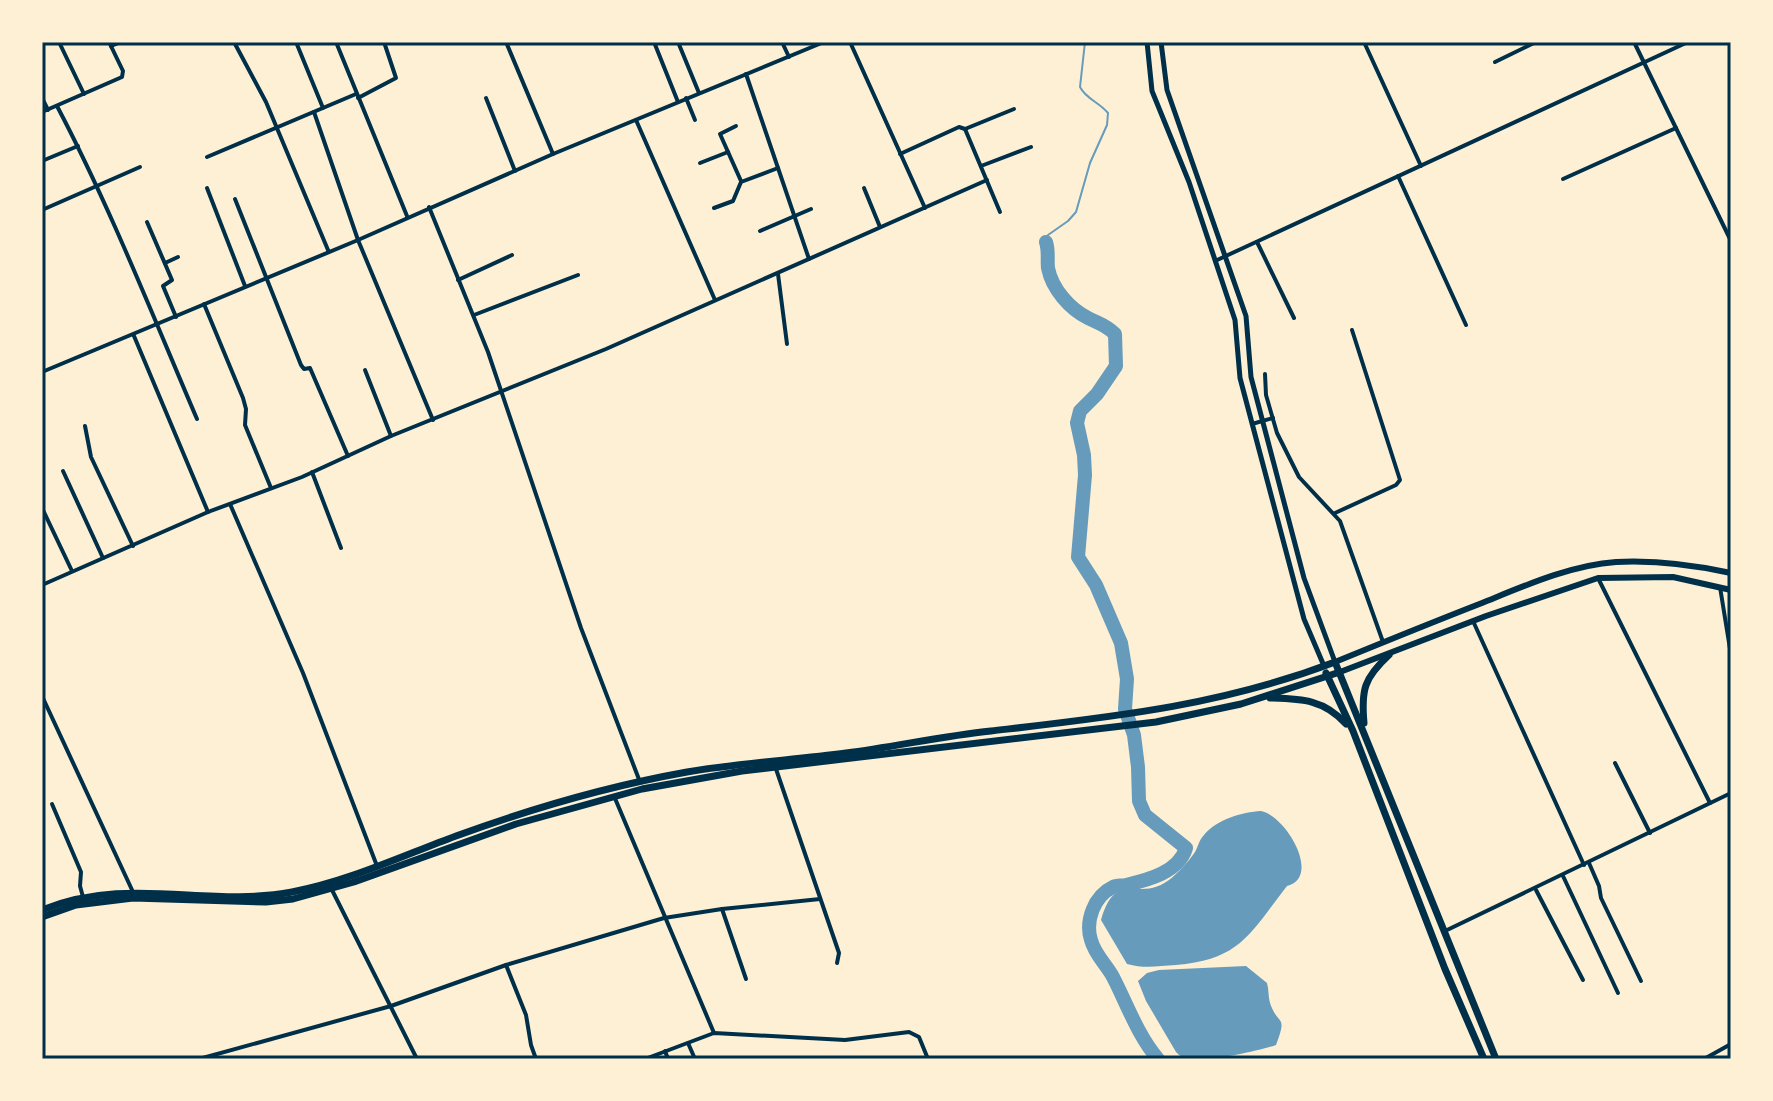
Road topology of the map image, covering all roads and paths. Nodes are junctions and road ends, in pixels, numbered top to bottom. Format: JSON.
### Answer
{"nodes":[{"id":1,"x":59,"y":42,"type":"edge"},
{"id":2,"x":121,"y":42,"type":"edge"},
{"id":3,"x":234,"y":42,"type":"edge"},
{"id":4,"x":296,"y":42,"type":"edge"},
{"id":5,"x":336,"y":42,"type":"edge"},
{"id":6,"x":384,"y":42,"type":"edge"},
{"id":7,"x":506,"y":42,"type":"edge"},
{"id":8,"x":663,"y":42,"type":"edge"},
{"id":9,"x":678,"y":42,"type":"edge"},
{"id":10,"x":782,"y":42,"type":"edge"},
{"id":11,"x":824,"y":42,"type":"edge"},
{"id":12,"x":850,"y":42,"type":"edge"},
{"id":13,"x":1147,"y":42,"type":"edge"},
{"id":14,"x":1161,"y":42,"type":"edge"},
{"id":15,"x":1364,"y":42,"type":"edge"},
{"id":16,"x":1536,"y":42,"type":"edge"},
{"id":17,"x":1634,"y":42,"type":"edge"},
{"id":18,"x":1688,"y":42,"type":"edge"},
{"id":19,"x":655,"y":43,"type":"edge"},
{"id":20,"x":110,"y":44,"type":"edge"},
{"id":21,"x":789,"y":57,"type":"junction"},
{"id":22,"x":1644,"y":61,"type":"junction"},
{"id":23,"x":1495,"y":62,"type":"dead end"},
{"id":24,"x":746,"y":74,"type":"junction"},
{"id":25,"x":699,"y":93,"type":"junction"},
{"id":26,"x":85,"y":94,"type":"junction"},
{"id":27,"x":357,"y":96,"type":"junction"},
{"id":28,"x":42,"y":98,"type":"edge"},
{"id":29,"x":486,"y":98,"type":"dead end"},
{"id":30,"x":686,"y":98,"type":"junction"},
{"id":31,"x":678,"y":102,"type":"junction"},
{"id":32,"x":57,"y":106,"type":"junction"},
{"id":33,"x":323,"y":108,"type":"junction"},
{"id":34,"x":1014,"y":109,"type":"dead end"},
{"id":35,"x":45,"y":111,"type":"edge"},
{"id":36,"x":314,"y":112,"type":"junction"},
{"id":37,"x":636,"y":120,"type":"junction"},
{"id":38,"x":695,"y":120,"type":"dead end"},
{"id":39,"x":736,"y":126,"type":"dead end"},
{"id":40,"x":1676,"y":128,"type":"junction"},
{"id":41,"x":277,"y":129,"type":"junction"},
{"id":42,"x":965,"y":129,"type":"junction"},
{"id":43,"x":78,"y":146,"type":"junction"},
{"id":44,"x":1031,"y":147,"type":"dead end"},
{"id":45,"x":728,"y":152,"type":"junction"},
{"id":46,"x":553,"y":154,"type":"junction"},
{"id":47,"x":900,"y":154,"type":"junction"},
{"id":48,"x":207,"y":157,"type":"dead end"},
{"id":49,"x":42,"y":161,"type":"edge"},
{"id":50,"x":700,"y":163,"type":"dead end"},
{"id":51,"x":981,"y":166,"type":"junction"},
{"id":52,"x":1421,"y":166,"type":"junction"},
{"id":53,"x":140,"y":167,"type":"dead end"},
{"id":54,"x":778,"y":168,"type":"junction"},
{"id":55,"x":515,"y":171,"type":"junction"},
{"id":56,"x":1398,"y":176,"type":"junction"},
{"id":57,"x":1563,"y":179,"type":"dead end"},
{"id":58,"x":987,"y":180,"type":"junction"},
{"id":59,"x":741,"y":182,"type":"junction"},
{"id":60,"x":95,"y":187,"type":"junction"},
{"id":61,"x":207,"y":188,"type":"dead end"},
{"id":62,"x":864,"y":188,"type":"dead end"},
{"id":63,"x":235,"y":199,"type":"dead end"},
{"id":64,"x":429,"y":207,"type":"junction"},
{"id":65,"x":714,"y":208,"type":"dead end"},
{"id":66,"x":925,"y":208,"type":"junction"},
{"id":67,"x":811,"y":209,"type":"dead end"},
{"id":68,"x":42,"y":210,"type":"edge"},
{"id":69,"x":1000,"y":212,"type":"dead end"},
{"id":70,"x":407,"y":216,"type":"junction"},
{"id":71,"x":794,"y":217,"type":"junction"},
{"id":72,"x":147,"y":222,"type":"dead end"},
{"id":73,"x":880,"y":227,"type":"junction"},
{"id":74,"x":760,"y":231,"type":"dead end"},
{"id":75,"x":358,"y":240,"type":"junction"},
{"id":76,"x":1731,"y":241,"type":"edge"},
{"id":77,"x":1257,"y":242,"type":"junction"},
{"id":78,"x":329,"y":251,"type":"junction"},
{"id":79,"x":512,"y":255,"type":"dead end"},
{"id":80,"x":1226,"y":256,"type":"junction"},
{"id":81,"x":178,"y":257,"type":"dead end"},
{"id":82,"x":809,"y":259,"type":"junction"},
{"id":83,"x":1215,"y":261,"type":"junction"},
{"id":84,"x":165,"y":263,"type":"junction"},
{"id":85,"x":778,"y":274,"type":"junction"},
{"id":86,"x":578,"y":275,"type":"dead end"},
{"id":87,"x":265,"y":277,"type":"junction"},
{"id":88,"x":458,"y":280,"type":"junction"},
{"id":89,"x":245,"y":286,"type":"junction"},
{"id":90,"x":715,"y":300,"type":"junction"},
{"id":91,"x":204,"y":304,"type":"junction"},
{"id":92,"x":474,"y":315,"type":"junction"},
{"id":93,"x":176,"y":317,"type":"junction"},
{"id":94,"x":1294,"y":318,"type":"dead end"},
{"id":95,"x":158,"y":324,"type":"junction"},
{"id":96,"x":1466,"y":325,"type":"dead end"},
{"id":97,"x":1352,"y":330,"type":"dead end"},
{"id":98,"x":134,"y":336,"type":"junction"},
{"id":99,"x":787,"y":344,"type":"dead end"},
{"id":100,"x":365,"y":370,"type":"dead end"},
{"id":101,"x":42,"y":372,"type":"edge"},
{"id":102,"x":1265,"y":374,"type":"dead end"},
{"id":103,"x":501,"y":393,"type":"junction"},
{"id":104,"x":197,"y":419,"type":"dead end"},
{"id":105,"x":1268,"y":419,"type":"junction"},
{"id":106,"x":433,"y":420,"type":"junction"},
{"id":107,"x":1252,"y":424,"type":"junction"},
{"id":108,"x":85,"y":426,"type":"dead end"},
{"id":109,"x":391,"y":436,"type":"junction"},
{"id":110,"x":348,"y":456,"type":"junction"},
{"id":111,"x":63,"y":471,"type":"dead end"},
{"id":112,"x":312,"y":472,"type":"junction"},
{"id":113,"x":271,"y":489,"type":"junction"},
{"id":114,"x":230,"y":504,"type":"junction"},
{"id":115,"x":42,"y":508,"type":"edge"},
{"id":116,"x":208,"y":512,"type":"junction"},
{"id":117,"x":1335,"y":513,"type":"junction"},
{"id":118,"x":133,"y":546,"type":"junction"},
{"id":119,"x":341,"y":548,"type":"dead end"},
{"id":120,"x":103,"y":558,"type":"junction"},
{"id":121,"x":72,"y":571,"type":"junction"},
{"id":122,"x":1731,"y":573,"type":"edge"},
{"id":123,"x":1598,"y":578,"type":"junction"},
{"id":124,"x":42,"y":585,"type":"edge"},
{"id":125,"x":1720,"y":587,"type":"junction"},
{"id":126,"x":1731,"y":590,"type":"edge"},
{"id":127,"x":1473,"y":621,"type":"junction"},
{"id":128,"x":1383,"y":642,"type":"junction"},
{"id":129,"x":1389,"y":655,"type":"junction"},
{"id":130,"x":1731,"y":655,"type":"edge"},
{"id":131,"x":1335,"y":662,"type":"junction"},
{"id":132,"x":1324,"y":666,"type":"junction"},
{"id":133,"x":1340,"y":672,"type":"junction"},
{"id":134,"x":1328,"y":677,"type":"junction"},
{"id":135,"x":42,"y":696,"type":"edge"},
{"id":136,"x":1262,"y":697,"type":"junction"},
{"id":137,"x":1365,"y":730,"type":"junction"},
{"id":138,"x":1353,"y":731,"type":"junction"},
{"id":139,"x":1615,"y":763,"type":"dead end"},
{"id":140,"x":775,"y":767,"type":"junction"},
{"id":141,"x":640,"y":782,"type":"junction"},
{"id":142,"x":1731,"y":793,"type":"edge"},
{"id":143,"x":614,"y":796,"type":"junction"},
{"id":144,"x":597,"y":797,"type":"junction"},
{"id":145,"x":1710,"y":803,"type":"junction"},
{"id":146,"x":52,"y":804,"type":"dead end"},
{"id":147,"x":1650,"y":833,"type":"junction"},
{"id":148,"x":1586,"y":864,"type":"junction"},
{"id":149,"x":377,"y":866,"type":"junction"},
{"id":150,"x":1563,"y":876,"type":"junction"},
{"id":151,"x":331,"y":886,"type":"junction"},
{"id":152,"x":1536,"y":889,"type":"junction"},
{"id":153,"x":133,"y":892,"type":"junction"},
{"id":154,"x":83,"y":897,"type":"junction"},
{"id":155,"x":820,"y":899,"type":"junction"},
{"id":156,"x":722,"y":909,"type":"junction"},
{"id":157,"x":42,"y":910,"type":"edge"},
{"id":158,"x":42,"y":917,"type":"edge"},
{"id":159,"x":664,"y":918,"type":"junction"},
{"id":160,"x":1445,"y":936,"type":"junction"},
{"id":161,"x":1436,"y":945,"type":"junction"},
{"id":162,"x":837,"y":963,"type":"dead end"},
{"id":163,"x":506,"y":965,"type":"junction"},
{"id":164,"x":746,"y":979,"type":"dead end"},
{"id":165,"x":1583,"y":980,"type":"dead end"},
{"id":166,"x":1641,"y":981,"type":"dead end"},
{"id":167,"x":1618,"y":993,"type":"dead end"},
{"id":168,"x":391,"y":1006,"type":"junction"},
{"id":169,"x":714,"y":1033,"type":"junction"},
{"id":170,"x":688,"y":1043,"type":"junction"},
{"id":171,"x":1731,"y":1044,"type":"edge"},
{"id":172,"x":662,"y":1055,"type":"edge"},
{"id":173,"x":199,"y":1059,"type":"edge"},
{"id":174,"x":417,"y":1059,"type":"edge"},
{"id":175,"x":536,"y":1059,"type":"edge"},
{"id":176,"x":645,"y":1059,"type":"edge"},
{"id":177,"x":668,"y":1059,"type":"edge"},
{"id":178,"x":695,"y":1059,"type":"edge"},
{"id":179,"x":928,"y":1059,"type":"edge"},
{"id":180,"x":1484,"y":1059,"type":"edge"},
{"id":181,"x":1496,"y":1059,"type":"edge"},
{"id":182,"x":1704,"y":1059,"type":"edge"}],
"edges":[{"from":1,"to":26,"type":"street"},
{"from":2,"to":20,"type":"street"},
{"from":3,"to":41,"type":"street"},
{"from":4,"to":33,"type":"street"},
{"from":5,"to":27,"type":"street"},
{"from":6,"to":27,"type":"street"},
{"from":7,"to":46,"type":"street"},
{"from":8,"to":19,"type":"street"},
{"from":9,"to":25,"type":"street"},
{"from":10,"to":21,"type":"street"},
{"from":11,"to":21,"type":"street"},
{"from":12,"to":47,"type":"street"},
{"from":13,"to":83,"type":"street"},
{"from":14,"to":80,"type":"street"},
{"from":15,"to":52,"type":"street"},
{"from":16,"to":23,"type":"street"},
{"from":17,"to":22,"type":"street"},
{"from":18,"to":22,"type":"street"},
{"from":19,"to":31,"type":"street"},
{"from":20,"to":26,"type":"street"},
{"from":21,"to":24,"type":"street"},
{"from":22,"to":40,"type":"street"},
{"from":22,"to":52,"type":"street"},
{"from":24,"to":25,"type":"street"},
{"from":24,"to":54,"type":"street"},
{"from":25,"to":30,"type":"street"},
{"from":26,"to":32,"type":"street"},
{"from":27,"to":33,"type":"street"},
{"from":27,"to":70,"type":"street"},
{"from":28,"to":35,"type":"street"},
{"from":29,"to":55,"type":"street"},
{"from":30,"to":31,"type":"street"},
{"from":30,"to":38,"type":"street"},
{"from":31,"to":37,"type":"street"},
{"from":32,"to":35,"type":"street"},
{"from":32,"to":43,"type":"street"},
{"from":33,"to":36,"type":"street"},
{"from":34,"to":42,"type":"street"},
{"from":36,"to":41,"type":"street"},
{"from":36,"to":75,"type":"street"},
{"from":37,"to":46,"type":"street"},
{"from":37,"to":90,"type":"street"},
{"from":39,"to":45,"type":"street"},
{"from":40,"to":57,"type":"street"},
{"from":40,"to":76,"type":"street"},
{"from":41,"to":48,"type":"street"},
{"from":41,"to":78,"type":"street"},
{"from":42,"to":47,"type":"street"},
{"from":42,"to":51,"type":"street"},
{"from":43,"to":49,"type":"street"},
{"from":43,"to":60,"type":"street"},
{"from":44,"to":51,"type":"street"},
{"from":45,"to":50,"type":"street"},
{"from":45,"to":59,"type":"street"},
{"from":46,"to":55,"type":"street"},
{"from":47,"to":66,"type":"street"},
{"from":51,"to":58,"type":"street"},
{"from":52,"to":56,"type":"street"},
{"from":53,"to":60,"type":"street"},
{"from":54,"to":59,"type":"street"},
{"from":54,"to":71,"type":"street"},
{"from":55,"to":64,"type":"street"},
{"from":56,"to":77,"type":"street"},
{"from":56,"to":96,"type":"street"},
{"from":58,"to":66,"type":"street"},
{"from":58,"to":69,"type":"street"},
{"from":59,"to":65,"type":"street"},
{"from":60,"to":68,"type":"street"},
{"from":60,"to":95,"type":"street"},
{"from":61,"to":89,"type":"street"},
{"from":62,"to":73,"type":"street"},
{"from":63,"to":87,"type":"street"},
{"from":64,"to":70,"type":"street"},
{"from":64,"to":88,"type":"street"},
{"from":66,"to":73,"type":"street"},
{"from":67,"to":71,"type":"street"},
{"from":70,"to":75,"type":"street"},
{"from":71,"to":74,"type":"street"},
{"from":71,"to":82,"type":"street"},
{"from":72,"to":84,"type":"street"},
{"from":73,"to":82,"type":"street"},
{"from":75,"to":78,"type":"street"},
{"from":75,"to":106,"type":"street"},
{"from":77,"to":80,"type":"street"},
{"from":77,"to":94,"type":"street"},
{"from":78,"to":87,"type":"street"},
{"from":79,"to":88,"type":"street"},
{"from":80,"to":83,"type":"street"},
{"from":80,"to":105,"type":"street"},
{"from":81,"to":84,"type":"street"},
{"from":82,"to":85,"type":"street"},
{"from":83,"to":107,"type":"street"},
{"from":84,"to":93,"type":"street"},
{"from":85,"to":90,"type":"street"},
{"from":85,"to":99,"type":"street"},
{"from":86,"to":92,"type":"street"},
{"from":87,"to":89,"type":"street"},
{"from":87,"to":110,"type":"street"},
{"from":88,"to":92,"type":"street"},
{"from":89,"to":91,"type":"street"},
{"from":90,"to":103,"type":"street"},
{"from":91,"to":93,"type":"street"},
{"from":91,"to":113,"type":"street"},
{"from":92,"to":103,"type":"street"},
{"from":93,"to":95,"type":"street"},
{"from":95,"to":98,"type":"street"},
{"from":95,"to":104,"type":"street"},
{"from":97,"to":117,"type":"street"},
{"from":98,"to":101,"type":"street"},
{"from":98,"to":116,"type":"street"},
{"from":100,"to":109,"type":"street"},
{"from":102,"to":105,"type":"street"},
{"from":103,"to":106,"type":"street"},
{"from":103,"to":141,"type":"street"},
{"from":105,"to":107,"type":"street"},
{"from":105,"to":117,"type":"street"},
{"from":105,"to":131,"type":"street"},
{"from":106,"to":109,"type":"street"},
{"from":107,"to":132,"type":"street"},
{"from":108,"to":118,"type":"street"},
{"from":109,"to":110,"type":"street"},
{"from":110,"to":112,"type":"street"},
{"from":111,"to":120,"type":"street"},
{"from":112,"to":113,"type":"street"},
{"from":112,"to":119,"type":"street"},
{"from":113,"to":114,"type":"street"},
{"from":114,"to":116,"type":"street"},
{"from":114,"to":149,"type":"street"},
{"from":115,"to":121,"type":"street"},
{"from":116,"to":118,"type":"street"},
{"from":117,"to":128,"type":"street"},
{"from":118,"to":120,"type":"street"},
{"from":120,"to":121,"type":"street"},
{"from":121,"to":124,"type":"street"},
{"from":122,"to":128,"type":"main road"},
{"from":123,"to":125,"type":"main road"},
{"from":123,"to":127,"type":"main road"},
{"from":123,"to":145,"type":"street"},
{"from":125,"to":126,"type":"main road"},
{"from":125,"to":130,"type":"street"},
{"from":127,"to":129,"type":"main road"},
{"from":127,"to":148,"type":"street"},
{"from":128,"to":131,"type":"main road"},
{"from":129,"to":133,"type":"main road"},
{"from":129,"to":137,"type":"highway"},
{"from":131,"to":132,"type":"highway"},
{"from":131,"to":133,"type":"highway"},
{"from":132,"to":134,"type":"highway"},
{"from":132,"to":141,"type":"highway"},
{"from":133,"to":134,"type":"highway"},
{"from":133,"to":137,"type":"highway"},
{"from":134,"to":136,"type":"highway"},
{"from":134,"to":138,"type":"highway"},
{"from":135,"to":153,"type":"street"},
{"from":136,"to":138,"type":"highway"},
{"from":136,"to":140,"type":"highway"},
{"from":137,"to":160,"type":"highway"},
{"from":138,"to":161,"type":"highway"},
{"from":139,"to":147,"type":"street"},
{"from":140,"to":143,"type":"highway"},
{"from":140,"to":155,"type":"street"},
{"from":141,"to":144,"type":"highway"},
{"from":142,"to":145,"type":"street"},
{"from":143,"to":144,"type":"highway"},
{"from":143,"to":159,"type":"street"},
{"from":144,"to":149,"type":"highway"},
{"from":144,"to":151,"type":"highway"},
{"from":145,"to":147,"type":"street"},
{"from":146,"to":154,"type":"street"},
{"from":147,"to":148,"type":"street"},
{"from":148,"to":150,"type":"street"},
{"from":148,"to":166,"type":"street"},
{"from":149,"to":151,"type":"highway"},
{"from":150,"to":152,"type":"street"},
{"from":150,"to":167,"type":"street"},
{"from":151,"to":153,"type":"highway"},
{"from":151,"to":158,"type":"highway"},
{"from":151,"to":168,"type":"street"},
{"from":152,"to":160,"type":"street"},
{"from":152,"to":165,"type":"street"},
{"from":153,"to":154,"type":"highway"},
{"from":154,"to":157,"type":"highway"},
{"from":155,"to":156,"type":"street"},
{"from":155,"to":162,"type":"street"},
{"from":156,"to":159,"type":"street"},
{"from":156,"to":164,"type":"street"},
{"from":159,"to":163,"type":"street"},
{"from":159,"to":169,"type":"street"},
{"from":160,"to":161,"type":"highway"},
{"from":160,"to":181,"type":"highway"},
{"from":161,"to":180,"type":"highway"},
{"from":163,"to":168,"type":"street"},
{"from":163,"to":175,"type":"street"},
{"from":168,"to":173,"type":"street"},
{"from":168,"to":174,"type":"street"},
{"from":169,"to":170,"type":"street"},
{"from":169,"to":179,"type":"street"},
{"from":170,"to":172,"type":"street"},
{"from":170,"to":178,"type":"street"},
{"from":171,"to":182,"type":"street"},
{"from":172,"to":176,"type":"street"},
{"from":172,"to":177,"type":"street"}]}
